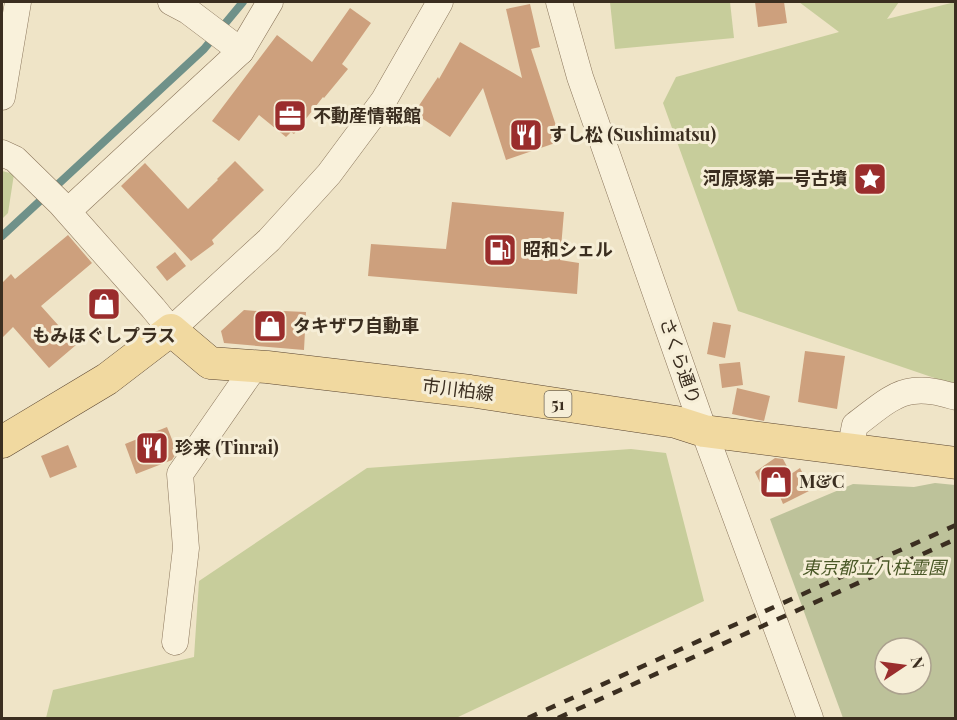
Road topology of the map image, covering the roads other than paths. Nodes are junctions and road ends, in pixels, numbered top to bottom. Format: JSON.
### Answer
{"nodes":[{"id":1,"x":18,"y":2,"type":"edge"},
{"id":2,"x":270,"y":2,"type":"edge"},
{"id":3,"x":440,"y":2,"type":"edge"},
{"id":4,"x":560,"y":2,"type":"edge"},
{"id":5,"x":175,"y":3,"type":"edge"},
{"id":6,"x":225,"y":39,"type":"junction"},
{"id":7,"x":2,"y":97,"type":"edge"},
{"id":8,"x":2,"y":153,"type":"edge"},
{"id":9,"x":64,"y":207,"type":"junction"},
{"id":10,"x":171,"y":330,"type":"junction"},
{"id":11,"x":255,"y":366,"type":"junction"},
{"id":12,"x":956,"y":397,"type":"edge"},
{"id":13,"x":704,"y":431,"type":"junction"},
{"id":14,"x":2,"y":441,"type":"edge"},
{"id":15,"x":850,"y":450,"type":"junction"},
{"id":16,"x":956,"y":464,"type":"edge"},
{"id":17,"x":175,"y":642,"type":"dead end"},
{"id":18,"x":810,"y":718,"type":"edge"}],
"edges":[{"from":1,"to":7,"type":"street"},
{"from":2,"to":6,"type":"street"},
{"from":3,"to":10,"type":"street"},
{"from":4,"to":13,"type":"street","name":"さくら通り"},
{"from":5,"to":6,"type":"street"},
{"from":6,"to":9,"type":"street"},
{"from":8,"to":9,"type":"street"},
{"from":9,"to":10,"type":"street"},
{"from":10,"to":11,"type":"main road","name":"市川柏線","number":"51"},
{"from":10,"to":14,"type":"main road"},
{"from":11,"to":13,"type":"main road","name":"市川柏線","number":"51"},
{"from":11,"to":17,"type":"street"},
{"from":12,"to":15,"type":"street"},
{"from":13,"to":15,"type":"main road","name":"市川柏線","number":"51"},
{"from":13,"to":18,"type":"street","name":"さくら通り"},
{"from":15,"to":16,"type":"main road","name":"市川柏線","number":"51"}]}
